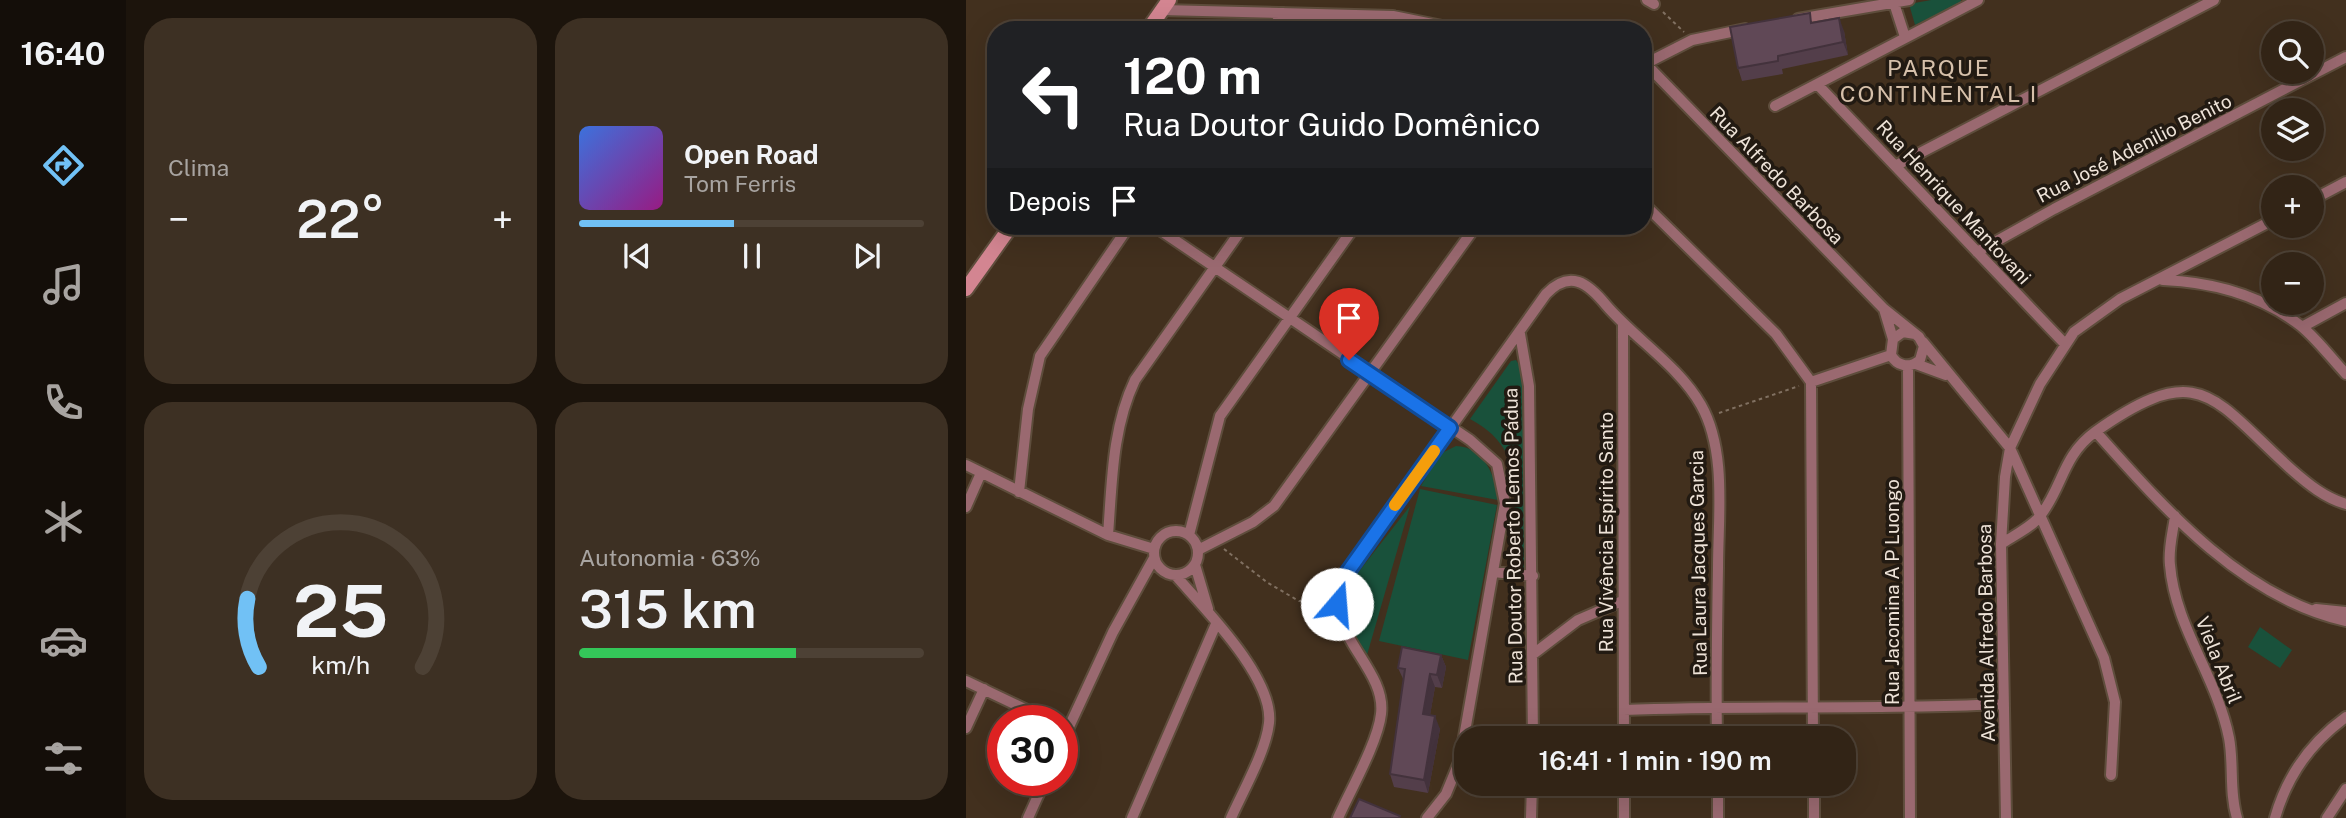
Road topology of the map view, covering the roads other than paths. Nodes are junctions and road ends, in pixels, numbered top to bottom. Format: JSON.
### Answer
{"nodes":[{"id":1,"x":1909,"y":0,"type":"edge"},
{"id":2,"x":1978,"y":0,"type":"edge"},
{"id":3,"x":2214,"y":0,"type":"edge"},
{"id":4,"x":1894,"y":3,"type":"junction"},
{"id":5,"x":1166,"y":5,"type":"edge"},
{"id":6,"x":1283,"y":13,"type":"junction"},
{"id":7,"x":1392,"y":16,"type":"junction"},
{"id":8,"x":1154,"y":21,"type":"edge"},
{"id":9,"x":1277,"y":21,"type":"edge"},
{"id":10,"x":1389,"y":21,"type":"edge"},
{"id":11,"x":1417,"y":21,"type":"edge"},
{"id":12,"x":1785,"y":22,"type":"edge"},
{"id":13,"x":1758,"y":27,"type":"edge"},
{"id":14,"x":1905,"y":37,"type":"junction"},
{"id":15,"x":2346,"y":57,"type":"edge"},
{"id":16,"x":1652,"y":61,"type":"edge"},
{"id":17,"x":1652,"y":73,"type":"edge"},
{"id":18,"x":1818,"y":85,"type":"junction"},
{"id":19,"x":1775,"y":106,"type":"dead end"},
{"id":20,"x":1897,"y":165,"type":"junction"},
{"id":21,"x":2346,"y":182,"type":"edge"},
{"id":22,"x":2324,"y":194,"type":"edge"},
{"id":23,"x":1652,"y":212,"type":"edge"},
{"id":24,"x":2261,"y":226,"type":"edge"},
{"id":25,"x":1005,"y":235,"type":"edge"},
{"id":26,"x":1123,"y":235,"type":"edge"},
{"id":27,"x":1167,"y":235,"type":"edge"},
{"id":28,"x":1238,"y":235,"type":"edge"},
{"id":29,"x":1349,"y":235,"type":"edge"},
{"id":30,"x":1469,"y":235,"type":"edge"},
{"id":31,"x":1977,"y":252,"type":"junction"},
{"id":32,"x":1215,"y":267,"type":"junction"},
{"id":33,"x":2160,"y":279,"type":"junction"},
{"id":34,"x":966,"y":289,"type":"edge"},
{"id":35,"x":2346,"y":303,"type":"edge"},
{"id":36,"x":1884,"y":309,"type":"junction"},
{"id":37,"x":1290,"y":318,"type":"junction"},
{"id":38,"x":1623,"y":325,"type":"junction"},
{"id":39,"x":2302,"y":327,"type":"junction"},
{"id":40,"x":1520,"y":334,"type":"junction"},
{"id":41,"x":1919,"y":338,"type":"junction"},
{"id":42,"x":1893,"y":339,"type":"junction"},
{"id":43,"x":2065,"y":344,"type":"junction"},
{"id":44,"x":1891,"y":355,"type":"junction"},
{"id":45,"x":1912,"y":365,"type":"junction"},
{"id":46,"x":1369,"y":374,"type":"junction"},
{"id":47,"x":2346,"y":374,"type":"edge"},
{"id":48,"x":1948,"y":375,"type":"junction"},
{"id":49,"x":1811,"y":382,"type":"junction"},
{"id":50,"x":1455,"y":431,"type":"junction"},
{"id":51,"x":2096,"y":432,"type":"junction"},
{"id":52,"x":2010,"y":448,"type":"junction"},
{"id":53,"x":966,"y":465,"type":"edge"},
{"id":54,"x":981,"y":473,"type":"junction"},
{"id":55,"x":1019,"y":492,"type":"junction"},
{"id":56,"x":2346,"y":504,"type":"edge"},
{"id":57,"x":966,"y":507,"type":"edge"},
{"id":58,"x":2175,"y":516,"type":"junction"},
{"id":59,"x":2040,"y":517,"type":"junction"},
{"id":60,"x":1108,"y":535,"type":"junction"},
{"id":61,"x":1189,"y":535,"type":"junction"},
{"id":62,"x":2001,"y":544,"type":"junction"},
{"id":63,"x":1198,"y":550,"type":"junction"},
{"id":64,"x":1154,"y":553,"type":"junction"},
{"id":65,"x":1195,"y":565,"type":"junction"},
{"id":66,"x":1493,"y":572,"type":"junction"},
{"id":67,"x":1176,"y":576,"type":"junction"},
{"id":68,"x":1533,"y":576,"type":"junction"},
{"id":69,"x":1622,"y":601,"type":"junction"},
{"id":70,"x":2346,"y":612,"type":"edge"},
{"id":71,"x":2327,"y":613,"type":"junction"},
{"id":72,"x":1213,"y":619,"type":"junction"},
{"id":73,"x":2346,"y":621,"type":"edge"},
{"id":74,"x":1532,"y":655,"type":"junction"},
{"id":75,"x":966,"y":681,"type":"edge"},
{"id":76,"x":984,"y":689,"type":"junction"},
{"id":77,"x":2004,"y":704,"type":"junction"},
{"id":78,"x":1017,"y":705,"type":"edge"},
{"id":79,"x":1076,"y":705,"type":"edge"},
{"id":80,"x":1717,"y":706,"type":"junction"},
{"id":81,"x":1909,"y":707,"type":"junction"},
{"id":82,"x":1813,"y":709,"type":"junction"},
{"id":83,"x":1624,"y":710,"type":"junction"},
{"id":84,"x":2346,"y":717,"type":"edge"},
{"id":85,"x":1533,"y":726,"type":"edge"},
{"id":86,"x":1624,"y":726,"type":"edge"},
{"id":87,"x":1717,"y":726,"type":"edge"},
{"id":88,"x":1813,"y":726,"type":"edge"},
{"id":89,"x":966,"y":728,"type":"edge"},
{"id":90,"x":2111,"y":775,"type":"dead end"},
{"id":91,"x":2346,"y":789,"type":"edge"},
{"id":92,"x":1038,"y":796,"type":"edge"},
{"id":93,"x":1532,"y":796,"type":"edge"},
{"id":94,"x":1624,"y":796,"type":"edge"},
{"id":95,"x":1718,"y":796,"type":"edge"},
{"id":96,"x":1814,"y":796,"type":"edge"},
{"id":97,"x":1028,"y":818,"type":"edge"},
{"id":98,"x":1132,"y":818,"type":"edge"},
{"id":99,"x":1231,"y":818,"type":"edge"},
{"id":100,"x":1338,"y":818,"type":"edge"},
{"id":101,"x":1427,"y":818,"type":"edge"},
{"id":102,"x":1531,"y":818,"type":"edge"},
{"id":103,"x":1624,"y":818,"type":"edge"},
{"id":104,"x":1718,"y":818,"type":"edge"},
{"id":105,"x":1814,"y":818,"type":"edge"},
{"id":106,"x":1910,"y":818,"type":"edge"},
{"id":107,"x":2006,"y":818,"type":"edge"},
{"id":108,"x":2237,"y":818,"type":"edge"},
{"id":109,"x":2275,"y":818,"type":"edge"},
{"id":110,"x":2327,"y":818,"type":"edge"}],
"edges":[{"from":1,"to":4,"type":"street"},
{"from":2,"to":14,"type":"street"},
{"from":3,"to":20,"type":"street"},
{"from":4,"to":12,"type":"street"},
{"from":4,"to":14,"type":"street"},
{"from":5,"to":6,"type":"street"},
{"from":5,"to":8,"type":"main road"},
{"from":6,"to":7,"type":"street"},
{"from":6,"to":9,"type":"street"},
{"from":7,"to":10,"type":"street"},
{"from":7,"to":11,"type":"street"},
{"from":13,"to":16,"type":"street"},
{"from":14,"to":18,"type":"street"},
{"from":15,"to":31,"type":"street","name":"Rua José Adenilio Benito"},
{"from":17,"to":36,"type":"street","name":"Rua Alfredo Barbosa"},
{"from":18,"to":19,"type":"street"},
{"from":18,"to":20,"type":"street","name":"Rua Henrique Mantovani"},
{"from":20,"to":31,"type":"street","name":"Rua Henrique Mantovani"},
{"from":21,"to":22,"type":"street"},
{"from":23,"to":49,"type":"street"},
{"from":24,"to":33,"type":"street","name":"Avenida Alfredo Barbosa"},
{"from":25,"to":34,"type":"main road"},
{"from":26,"to":55,"type":"street"},
{"from":27,"to":32,"type":"street"},
{"from":28,"to":32,"type":"street"},
{"from":29,"to":37,"type":"street"},
{"from":30,"to":46,"type":"street"},
{"from":31,"to":43,"type":"street","name":"Rua Henrique Mantovani"},
{"from":32,"to":37,"type":"street"},
{"from":32,"to":60,"type":"street"},
{"from":33,"to":39,"type":"street"},
{"from":33,"to":43,"type":"street","name":"Avenida Alfredo Barbosa"},
{"from":35,"to":39,"type":"street"},
{"from":36,"to":41,"type":"street","name":"Rua Alfredo Barbosa"},
{"from":36,"to":42,"type":"street","name":"Rua Alfredo Barbosa"},
{"from":37,"to":46,"type":"street"},
{"from":37,"to":61,"type":"street"},
{"from":38,"to":40,"type":"street","name":"Rua Laura Jacques Garcia"},
{"from":38,"to":69,"type":"street","name":"Rua Vivência Espírito Santo"},
{"from":38,"to":80,"type":"street","name":"Rua Laura Jacques Garcia"},
{"from":39,"to":47,"type":"street"},
{"from":40,"to":50,"type":"street"},
{"from":40,"to":68,"type":"street","name":"Rua Doutor Roberto Lemos Pádua"},
{"from":41,"to":42,"type":"street"},
{"from":41,"to":45,"type":"street"},
{"from":41,"to":48,"type":"street","name":"Rua Alfredo Barbosa"},
{"from":42,"to":44,"type":"street"},
{"from":43,"to":52,"type":"street","name":"Avenida Alfredo Barbosa"},
{"from":44,"to":45,"type":"street"},
{"from":44,"to":49,"type":"street"},
{"from":45,"to":48,"type":"street","name":"Rua Alfredo Barbosa"},
{"from":45,"to":81,"type":"street","name":"Rua Jacomina A P Luongo"},
{"from":46,"to":50,"type":"street"},
{"from":46,"to":63,"type":"street"},
{"from":48,"to":52,"type":"street","name":"Rua Alfredo Barbosa"},
{"from":49,"to":82,"type":"street"},
{"from":50,"to":66,"type":"street"},
{"from":50,"to":100,"type":"street"},
{"from":51,"to":56,"type":"street"},
{"from":51,"to":58,"type":"street"},
{"from":51,"to":59,"type":"street"},
{"from":52,"to":59,"type":"street","name":"Rua Alfredo Barbosa"},
{"from":52,"to":62,"type":"street","name":"Avenida Alfredo Barbosa"},
{"from":53,"to":54,"type":"street"},
{"from":54,"to":55,"type":"street"},
{"from":54,"to":57,"type":"street"},
{"from":55,"to":60,"type":"street"},
{"from":58,"to":71,"type":"street"},
{"from":58,"to":108,"type":"street","name":"Viela Abril"},
{"from":59,"to":62,"type":"street"},
{"from":59,"to":90,"type":"street","name":"Rua Alfredo Barbosa"},
{"from":60,"to":64,"type":"street"},
{"from":61,"to":63,"type":"street"},
{"from":61,"to":64,"type":"street"},
{"from":62,"to":77,"type":"street","name":"Avenida Alfredo Barbosa"},
{"from":63,"to":65,"type":"street"},
{"from":64,"to":67,"type":"street"},
{"from":64,"to":79,"type":"street"},
{"from":65,"to":67,"type":"street"},
{"from":65,"to":72,"type":"street"},
{"from":66,"to":68,"type":"street"},
{"from":66,"to":101,"type":"street"},
{"from":67,"to":72,"type":"street"},
{"from":68,"to":74,"type":"street","name":"Rua Doutor Roberto Lemos Pádua"},
{"from":69,"to":74,"type":"street"},
{"from":69,"to":83,"type":"street","name":"Rua Vivência Espírito Santo"},
{"from":70,"to":71,"type":"street"},
{"from":71,"to":73,"type":"street"},
{"from":72,"to":98,"type":"street"},
{"from":72,"to":99,"type":"street"},
{"from":74,"to":85,"type":"street","name":"Rua Doutor Roberto Lemos Pádua"},
{"from":75,"to":76,"type":"street"},
{"from":76,"to":78,"type":"street"},
{"from":76,"to":89,"type":"street"},
{"from":77,"to":81,"type":"street"},
{"from":77,"to":107,"type":"street","name":"Avenida Alfredo Barbosa"},
{"from":80,"to":82,"type":"street"},
{"from":80,"to":83,"type":"street"},
{"from":80,"to":87,"type":"street","name":"Rua Laura Jacques Garcia"},
{"from":81,"to":82,"type":"street"},
{"from":81,"to":106,"type":"street","name":"Rua Jacomina A P Luongo"},
{"from":82,"to":88,"type":"street"},
{"from":83,"to":86,"type":"street","name":"Rua Vivência Espírito Santo"},
{"from":84,"to":109,"type":"street"},
{"from":91,"to":110,"type":"street"},
{"from":92,"to":97,"type":"street"},
{"from":93,"to":102,"type":"street"},
{"from":94,"to":103,"type":"street"},
{"from":95,"to":104,"type":"street"},
{"from":96,"to":105,"type":"street"}]}
